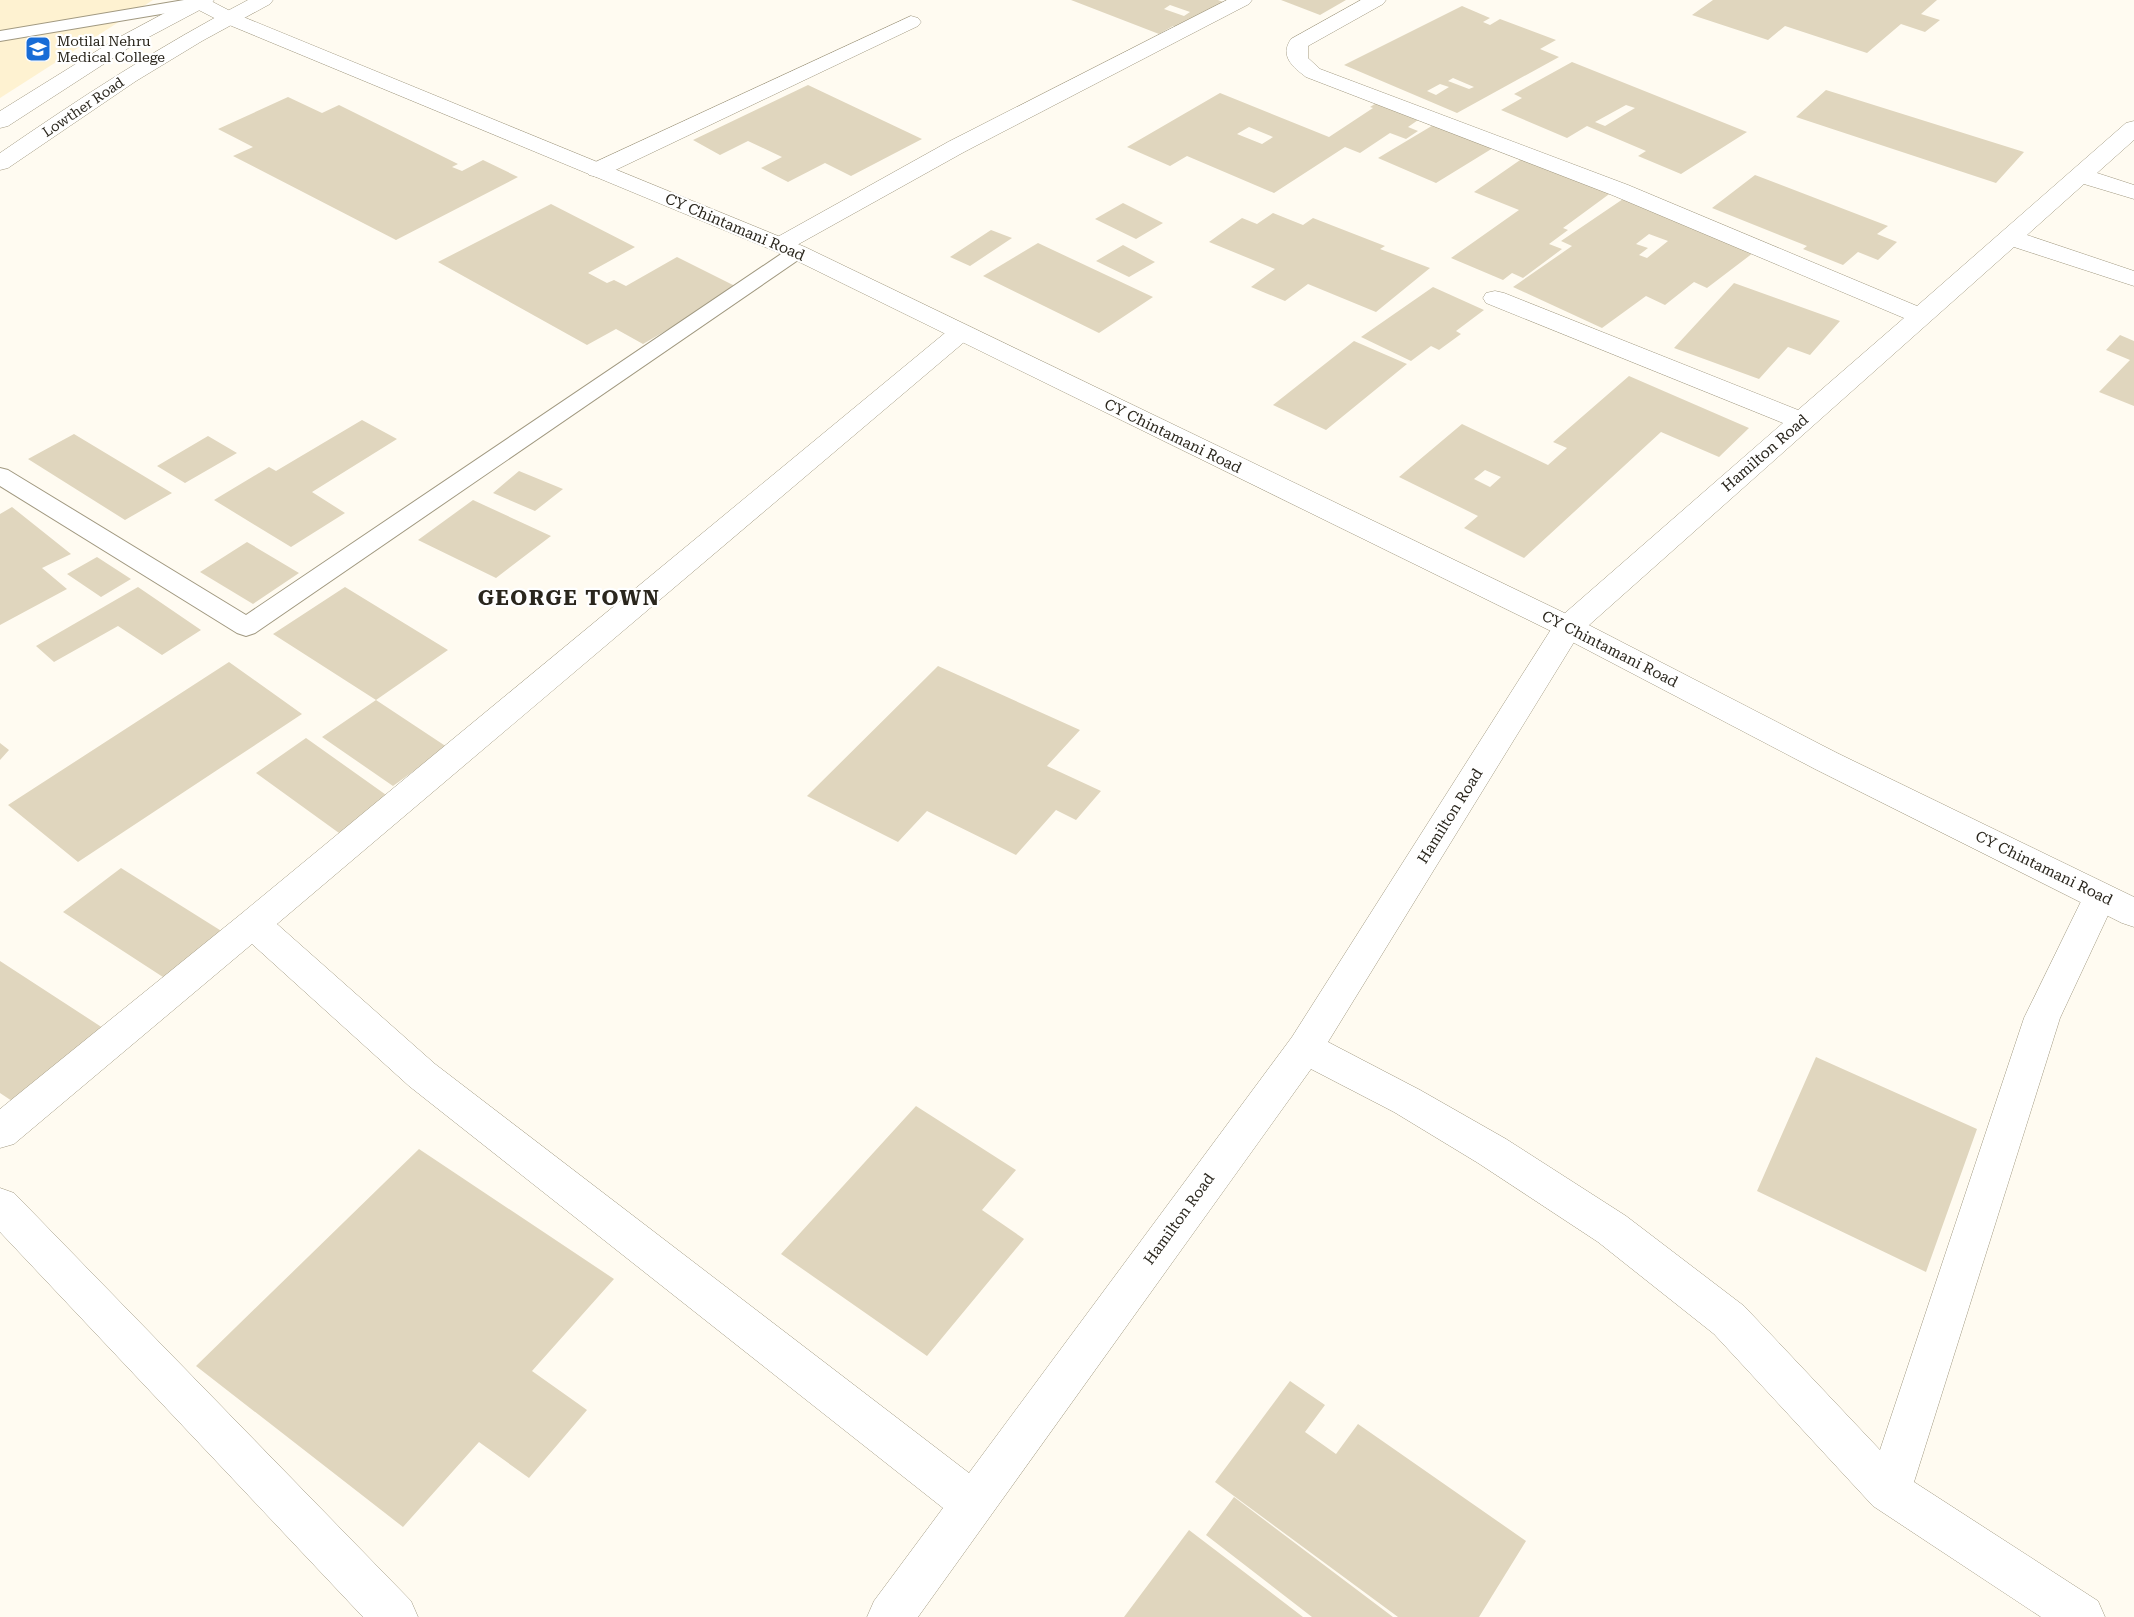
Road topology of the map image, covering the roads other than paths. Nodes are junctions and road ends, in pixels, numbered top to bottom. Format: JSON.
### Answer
{"nodes":[{"id":1,"x":263,"y":0,"type":"edge"},
{"id":2,"x":1242,"y":0,"type":"edge"},
{"id":3,"x":1376,"y":0,"type":"edge"},
{"id":4,"x":198,"y":1,"type":"edge"},
{"id":5,"x":229,"y":18,"type":"junction"},
{"id":6,"x":911,"y":21,"type":"dead end"},
{"id":7,"x":0,"y":36,"type":"edge"},
{"id":8,"x":0,"y":121,"type":"edge"},
{"id":9,"x":2134,"y":128,"type":"edge"},
{"id":10,"x":0,"y":163,"type":"edge"},
{"id":11,"x":597,"y":170,"type":"junction"},
{"id":12,"x":2080,"y":175,"type":"junction"},
{"id":13,"x":2134,"y":192,"type":"edge"},
{"id":14,"x":2009,"y":237,"type":"junction"},
{"id":15,"x":788,"y":249,"type":"junction"},
{"id":16,"x":2134,"y":279,"type":"edge"},
{"id":17,"x":1494,"y":298,"type":"dead end"},
{"id":18,"x":1921,"y":316,"type":"junction"},
{"id":19,"x":960,"y":333,"type":"junction"},
{"id":20,"x":1801,"y":421,"type":"junction"},
{"id":21,"x":0,"y":475,"type":"edge"},
{"id":22,"x":1568,"y":627,"type":"junction"},
{"id":23,"x":2100,"y":896,"type":"junction"},
{"id":24,"x":2134,"y":913,"type":"edge"},
{"id":25,"x":253,"y":924,"type":"junction"},
{"id":26,"x":1305,"y":1048,"type":"junction"},
{"id":27,"x":0,"y":1132,"type":"edge"},
{"id":28,"x":0,"y":1205,"type":"edge"},
{"id":29,"x":1889,"y":1491,"type":"junction"},
{"id":30,"x":972,"y":1503,"type":"junction"},
{"id":31,"x":395,"y":1617,"type":"edge"},
{"id":32,"x":890,"y":1617,"type":"edge"},
{"id":33,"x":2082,"y":1617,"type":"edge"}],
"edges":[{"from":1,"to":5,"type":"street","name":"Lowther Road"},
{"from":2,"to":15,"type":"street"},
{"from":3,"to":18,"type":"street"},
{"from":4,"to":5,"type":"street","name":"CY Chintamani Road"},
{"from":4,"to":7,"type":"lane"},
{"from":4,"to":8,"type":"street"},
{"from":5,"to":10,"type":"street","name":"Lowther Road"},
{"from":5,"to":11,"type":"street","name":"CY Chintamani Road"},
{"from":6,"to":11,"type":"street"},
{"from":9,"to":12,"type":"street","name":"Hamilton Road"},
{"from":11,"to":15,"type":"street","name":"CY Chintamani Road"},
{"from":12,"to":13,"type":"street"},
{"from":12,"to":14,"type":"street","name":"Hamilton Road"},
{"from":14,"to":16,"type":"street"},
{"from":14,"to":18,"type":"street","name":"Hamilton Road"},
{"from":15,"to":19,"type":"street","name":"CY Chintamani Road"},
{"from":15,"to":21,"type":"lane"},
{"from":17,"to":20,"type":"street"},
{"from":18,"to":20,"type":"street","name":"Hamilton Road"},
{"from":19,"to":22,"type":"street","name":"CY Chintamani Road"},
{"from":19,"to":25,"type":"street"},
{"from":20,"to":22,"type":"street","name":"Hamilton Road"},
{"from":22,"to":23,"type":"street","name":"CY Chintamani Road"},
{"from":22,"to":26,"type":"street","name":"Hamilton Road"},
{"from":23,"to":24,"type":"street","name":"CY Chintamani Road"},
{"from":23,"to":29,"type":"street"},
{"from":25,"to":27,"type":"street"},
{"from":25,"to":30,"type":"street"},
{"from":26,"to":29,"type":"street"},
{"from":26,"to":30,"type":"street","name":"Hamilton Road"},
{"from":28,"to":31,"type":"street"},
{"from":29,"to":33,"type":"street"},
{"from":30,"to":32,"type":"street","name":"Hamilton Road"}]}
